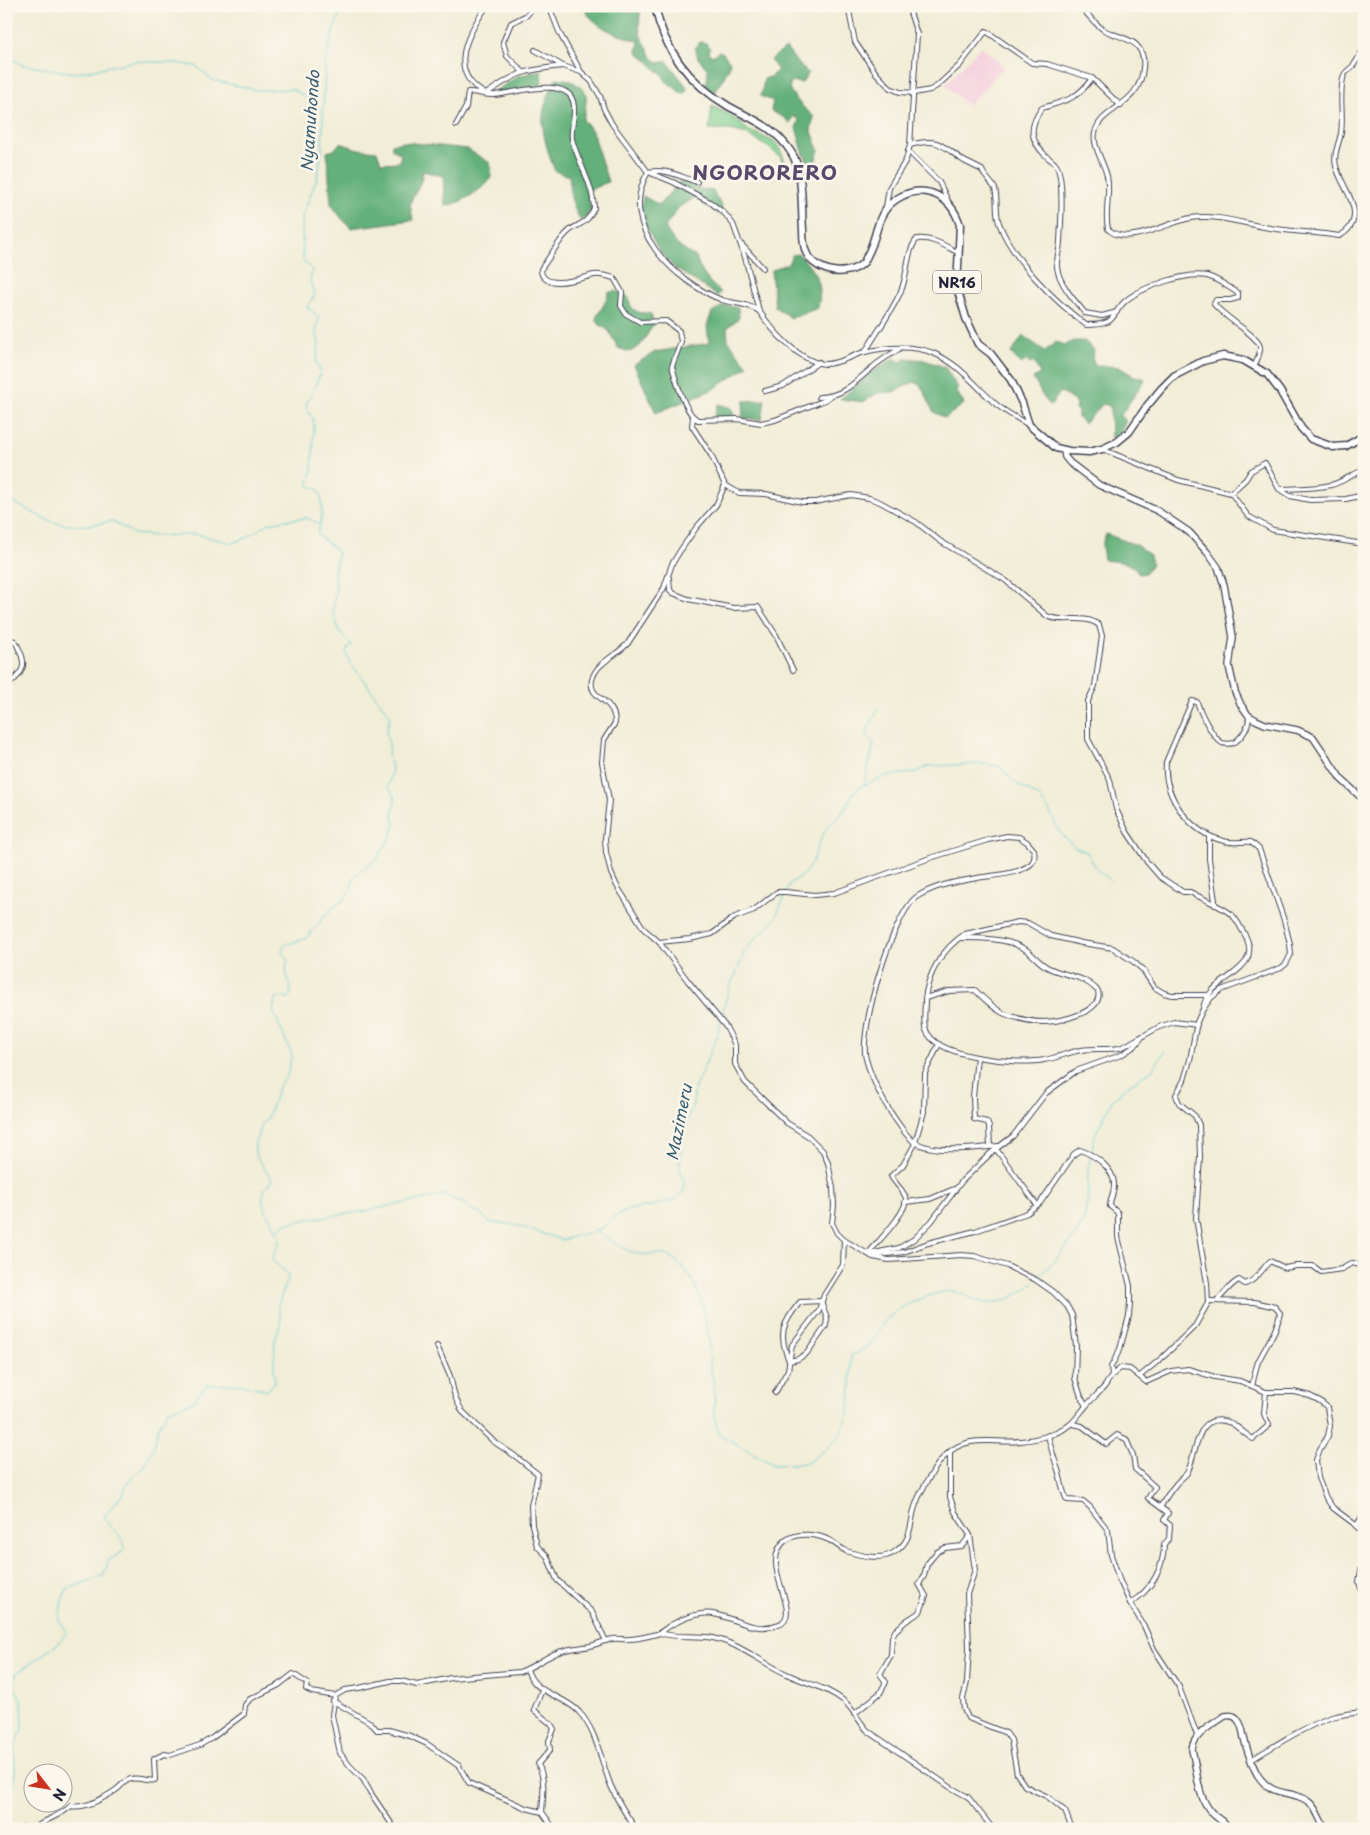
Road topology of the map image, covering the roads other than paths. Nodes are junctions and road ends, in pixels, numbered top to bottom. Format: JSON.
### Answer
{"nodes":[{"id":1,"x":487,"y":6,"type":"edge"},
{"id":2,"x":534,"y":6,"type":"edge"},
{"id":3,"x":551,"y":6,"type":"edge"},
{"id":4,"x":654,"y":6,"type":"edge"},
{"id":5,"x":848,"y":6,"type":"edge"},
{"id":6,"x":908,"y":6,"type":"edge"},
{"id":7,"x":1080,"y":6,"type":"edge"},
{"id":8,"x":1364,"y":48,"type":"edge"},
{"id":9,"x":535,"y":50,"type":"dead end"},
{"id":10,"x":563,"y":66,"type":"junction"},
{"id":11,"x":523,"y":72,"type":"junction"},
{"id":12,"x":581,"y":72,"type":"junction"},
{"id":13,"x":1092,"y":78,"type":"junction"},
{"id":14,"x":914,"y":93,"type":"junction"},
{"id":15,"x":486,"y":94,"type":"junction"},
{"id":16,"x":1121,"y":106,"type":"junction"},
{"id":17,"x":456,"y":125,"type":"dead end"},
{"id":18,"x":910,"y":145,"type":"junction"},
{"id":19,"x":908,"y":151,"type":"junction"},
{"id":20,"x":648,"y":172,"type":"junction"},
{"id":21,"x":697,"y":182,"type":"dead end"},
{"id":22,"x":949,"y":203,"type":"junction"},
{"id":23,"x":886,"y":207,"type":"junction"},
{"id":24,"x":740,"y":243,"type":"junction"},
{"id":25,"x":959,"y":253,"type":"junction"},
{"id":26,"x":763,"y":268,"type":"dead end"},
{"id":27,"x":759,"y":311,"type":"junction"},
{"id":28,"x":1117,"y":312,"type":"junction"},
{"id":29,"x":901,"y":347,"type":"junction"},
{"id":30,"x":865,"y":352,"type":"junction"},
{"id":31,"x":819,"y":362,"type":"junction"},
{"id":32,"x":1255,"y":365,"type":"junction"},
{"id":33,"x":765,"y":391,"type":"dead end"},
{"id":34,"x":819,"y":397,"type":"dead end"},
{"id":35,"x":829,"y":397,"type":"junction"},
{"id":36,"x":693,"y":417,"type":"junction"},
{"id":37,"x":1029,"y":425,"type":"junction"},
{"id":38,"x":1364,"y":433,"type":"edge"},
{"id":39,"x":1102,"y":449,"type":"junction"},
{"id":40,"x":1064,"y":450,"type":"junction"},
{"id":41,"x":1364,"y":470,"type":"edge"},
{"id":42,"x":726,"y":485,"type":"junction"},
{"id":43,"x":1280,"y":489,"type":"junction"},
{"id":44,"x":1231,"y":492,"type":"junction"},
{"id":45,"x":1364,"y":496,"type":"edge"},
{"id":46,"x":1364,"y":544,"type":"edge"},
{"id":47,"x":668,"y":576,"type":"junction"},
{"id":48,"x":6,"y":639,"type":"edge"},
{"id":49,"x":793,"y":670,"type":"dead end"},
{"id":50,"x":6,"y":687,"type":"edge"},
{"id":51,"x":1249,"y":716,"type":"junction"},
{"id":52,"x":1364,"y":800,"type":"edge"},
{"id":53,"x":1209,"y":837,"type":"junction"},
{"id":54,"x":1214,"y":905,"type":"junction"},
{"id":55,"x":959,"y":938,"type":"junction"},
{"id":56,"x":659,"y":942,"type":"junction"},
{"id":57,"x":1208,"y":995,"type":"junction"},
{"id":58,"x":925,"y":998,"type":"junction"},
{"id":59,"x":1203,"y":1009,"type":"junction"},
{"id":60,"x":1197,"y":1025,"type":"junction"},
{"id":61,"x":1144,"y":1036,"type":"junction"},
{"id":62,"x":939,"y":1044,"type":"junction"},
{"id":63,"x":977,"y":1056,"type":"junction"},
{"id":64,"x":915,"y":1142,"type":"junction"},
{"id":65,"x":990,"y":1147,"type":"junction"},
{"id":66,"x":998,"y":1147,"type":"junction"},
{"id":67,"x":956,"y":1188,"type":"junction"},
{"id":68,"x":905,"y":1202,"type":"junction"},
{"id":69,"x":1037,"y":1205,"type":"junction"},
{"id":70,"x":844,"y":1240,"type":"junction"},
{"id":71,"x":869,"y":1255,"type":"junction"},
{"id":72,"x":1364,"y":1266,"type":"edge"},
{"id":73,"x":1217,"y":1300,"type":"junction"},
{"id":74,"x":1208,"y":1301,"type":"junction"},
{"id":75,"x":822,"y":1302,"type":"junction"},
{"id":76,"x":437,"y":1346,"type":"dead end"},
{"id":77,"x":789,"y":1361,"type":"junction"},
{"id":78,"x":1112,"y":1376,"type":"junction"},
{"id":79,"x":1140,"y":1376,"type":"junction"},
{"id":80,"x":1252,"y":1386,"type":"junction"},
{"id":81,"x":1266,"y":1392,"type":"junction"},
{"id":82,"x":775,"y":1393,"type":"dead end"},
{"id":83,"x":1086,"y":1406,"type":"junction"},
{"id":84,"x":1072,"y":1424,"type":"junction"},
{"id":85,"x":1048,"y":1435,"type":"junction"},
{"id":86,"x":950,"y":1452,"type":"junction"},
{"id":87,"x":1161,"y":1506,"type":"junction"},
{"id":88,"x":1364,"y":1514,"type":"edge"},
{"id":89,"x":1356,"y":1526,"type":"junction"},
{"id":90,"x":1364,"y":1534,"type":"edge"},
{"id":91,"x":970,"y":1535,"type":"junction"},
{"id":92,"x":1364,"y":1554,"type":"edge"},
{"id":93,"x":1364,"y":1598,"type":"edge"},
{"id":94,"x":1130,"y":1603,"type":"junction"},
{"id":95,"x":660,"y":1633,"type":"junction"},
{"id":96,"x":606,"y":1641,"type":"junction"},
{"id":97,"x":527,"y":1669,"type":"junction"},
{"id":98,"x":542,"y":1690,"type":"junction"},
{"id":99,"x":335,"y":1696,"type":"junction"},
{"id":100,"x":333,"y":1701,"type":"junction"},
{"id":101,"x":854,"y":1714,"type":"junction"},
{"id":102,"x":1363,"y":1714,"type":"edge"},
{"id":103,"x":1197,"y":1735,"type":"junction"},
{"id":104,"x":1251,"y":1760,"type":"junction"},
{"id":105,"x":542,"y":1812,"type":"junction"},
{"id":106,"x":20,"y":1829,"type":"edge"},
{"id":107,"x":27,"y":1829,"type":"edge"},
{"id":108,"x":34,"y":1829,"type":"edge"},
{"id":109,"x":395,"y":1829,"type":"edge"},
{"id":110,"x":554,"y":1829,"type":"edge"},
{"id":111,"x":636,"y":1829,"type":"edge"},
{"id":112,"x":994,"y":1829,"type":"edge"},
{"id":113,"x":1072,"y":1829,"type":"edge"},
{"id":114,"x":1231,"y":1829,"type":"edge"},
{"id":115,"x":1326,"y":1829,"type":"edge"}],
"edges":[{"from":1,"to":15,"type":"street"},
{"from":2,"to":11,"type":"street"},
{"from":3,"to":12,"type":"street"},
{"from":4,"to":23,"type":"main road"},
{"from":5,"to":14,"type":"street"},
{"from":6,"to":14,"type":"street"},
{"from":7,"to":16,"type":"street"},
{"from":8,"to":16,"type":"street"},
{"from":9,"to":10,"type":"street"},
{"from":10,"to":11,"type":"street"},
{"from":10,"to":12,"type":"street"},
{"from":11,"to":15,"type":"street"},
{"from":12,"to":20,"type":"street"},
{"from":13,"to":14,"type":"street"},
{"from":13,"to":16,"type":"street"},
{"from":13,"to":28,"type":"street"},
{"from":14,"to":18,"type":"street"},
{"from":15,"to":17,"type":"street"},
{"from":15,"to":36,"type":"street"},
{"from":18,"to":19,"type":"street"},
{"from":18,"to":28,"type":"street"},
{"from":19,"to":22,"type":"street"},
{"from":19,"to":23,"type":"street"},
{"from":20,"to":21,"type":"street"},
{"from":20,"to":24,"type":"street"},
{"from":20,"to":27,"type":"street"},
{"from":22,"to":23,"type":"main road"},
{"from":22,"to":25,"type":"main road","number":"NR16"},
{"from":24,"to":26,"type":"street"},
{"from":24,"to":27,"type":"street"},
{"from":25,"to":30,"type":"street"},
{"from":25,"to":37,"type":"main road","number":"NR16"},
{"from":27,"to":31,"type":"street"},
{"from":28,"to":32,"type":"street"},
{"from":29,"to":30,"type":"street"},
{"from":29,"to":35,"type":"street"},
{"from":29,"to":37,"type":"street"},
{"from":30,"to":31,"type":"street"},
{"from":31,"to":33,"type":"street"},
{"from":32,"to":38,"type":"main road"},
{"from":32,"to":39,"type":"main road"},
{"from":34,"to":35,"type":"street"},
{"from":35,"to":36,"type":"street"},
{"from":36,"to":42,"type":"street"},
{"from":37,"to":40,"type":"main road"},
{"from":39,"to":40,"type":"main road"},
{"from":39,"to":44,"type":"street"},
{"from":40,"to":51,"type":"main road"},
{"from":41,"to":43,"type":"street"},
{"from":42,"to":47,"type":"street"},
{"from":42,"to":54,"type":"street"},
{"from":43,"to":44,"type":"street"},
{"from":43,"to":45,"type":"street"},
{"from":44,"to":46,"type":"street"},
{"from":47,"to":49,"type":"street"},
{"from":47,"to":56,"type":"street"},
{"from":48,"to":50,"type":"street"},
{"from":51,"to":52,"type":"main road"},
{"from":51,"to":53,"type":"street"},
{"from":53,"to":54,"type":"street"},
{"from":53,"to":59,"type":"street"},
{"from":54,"to":57,"type":"street"},
{"from":55,"to":57,"type":"street"},
{"from":55,"to":58,"type":"street"},
{"from":55,"to":58,"type":"street"},
{"from":56,"to":64,"type":"street"},
{"from":56,"to":70,"type":"street"},
{"from":57,"to":59,"type":"street"},
{"from":58,"to":62,"type":"street"},
{"from":59,"to":60,"type":"street"},
{"from":60,"to":61,"type":"street"},
{"from":60,"to":74,"type":"street"},
{"from":61,"to":63,"type":"street"},
{"from":61,"to":66,"type":"street"},
{"from":62,"to":63,"type":"street"},
{"from":62,"to":64,"type":"street"},
{"from":63,"to":65,"type":"street"},
{"from":64,"to":65,"type":"street"},
{"from":64,"to":68,"type":"street"},
{"from":65,"to":66,"type":"street"},
{"from":66,"to":67,"type":"street"},
{"from":66,"to":69,"type":"street"},
{"from":67,"to":68,"type":"street"},
{"from":67,"to":71,"type":"street"},
{"from":68,"to":71,"type":"street"},
{"from":69,"to":71,"type":"street"},
{"from":69,"to":78,"type":"street"},
{"from":70,"to":71,"type":"street"},
{"from":70,"to":75,"type":"street"},
{"from":71,"to":83,"type":"street"},
{"from":72,"to":73,"type":"street"},
{"from":73,"to":74,"type":"street"},
{"from":73,"to":80,"type":"street"},
{"from":74,"to":79,"type":"street"},
{"from":75,"to":77,"type":"street"},
{"from":75,"to":77,"type":"street"},
{"from":75,"to":77,"type":"street"},
{"from":76,"to":96,"type":"street"},
{"from":77,"to":82,"type":"street"},
{"from":78,"to":79,"type":"street"},
{"from":78,"to":83,"type":"street"},
{"from":79,"to":80,"type":"street"},
{"from":80,"to":81,"type":"street"},
{"from":81,"to":87,"type":"street"},
{"from":81,"to":89,"type":"street"},
{"from":83,"to":84,"type":"street"},
{"from":84,"to":85,"type":"street"},
{"from":84,"to":87,"type":"street"},
{"from":85,"to":86,"type":"street"},
{"from":85,"to":94,"type":"street"},
{"from":86,"to":91,"type":"street"},
{"from":86,"to":95,"type":"street"},
{"from":87,"to":94,"type":"street"},
{"from":88,"to":89,"type":"street"},
{"from":89,"to":90,"type":"street"},
{"from":91,"to":101,"type":"street"},
{"from":91,"to":113,"type":"street"},
{"from":92,"to":93,"type":"street"},
{"from":94,"to":103,"type":"street"},
{"from":95,"to":96,"type":"street"},
{"from":95,"to":101,"type":"street"},
{"from":96,"to":97,"type":"street"},
{"from":97,"to":98,"type":"street"},
{"from":97,"to":99,"type":"street"},
{"from":98,"to":105,"type":"street"},
{"from":98,"to":111,"type":"street"},
{"from":99,"to":100,"type":"street"},
{"from":99,"to":108,"type":"street"},
{"from":100,"to":105,"type":"street"},
{"from":100,"to":109,"type":"street"},
{"from":101,"to":112,"type":"street"},
{"from":102,"to":104,"type":"street"},
{"from":103,"to":104,"type":"main road"},
{"from":103,"to":114,"type":"main road"},
{"from":104,"to":115,"type":"main road"},
{"from":105,"to":110,"type":"street"},
{"from":106,"to":107,"type":"street"}]}
